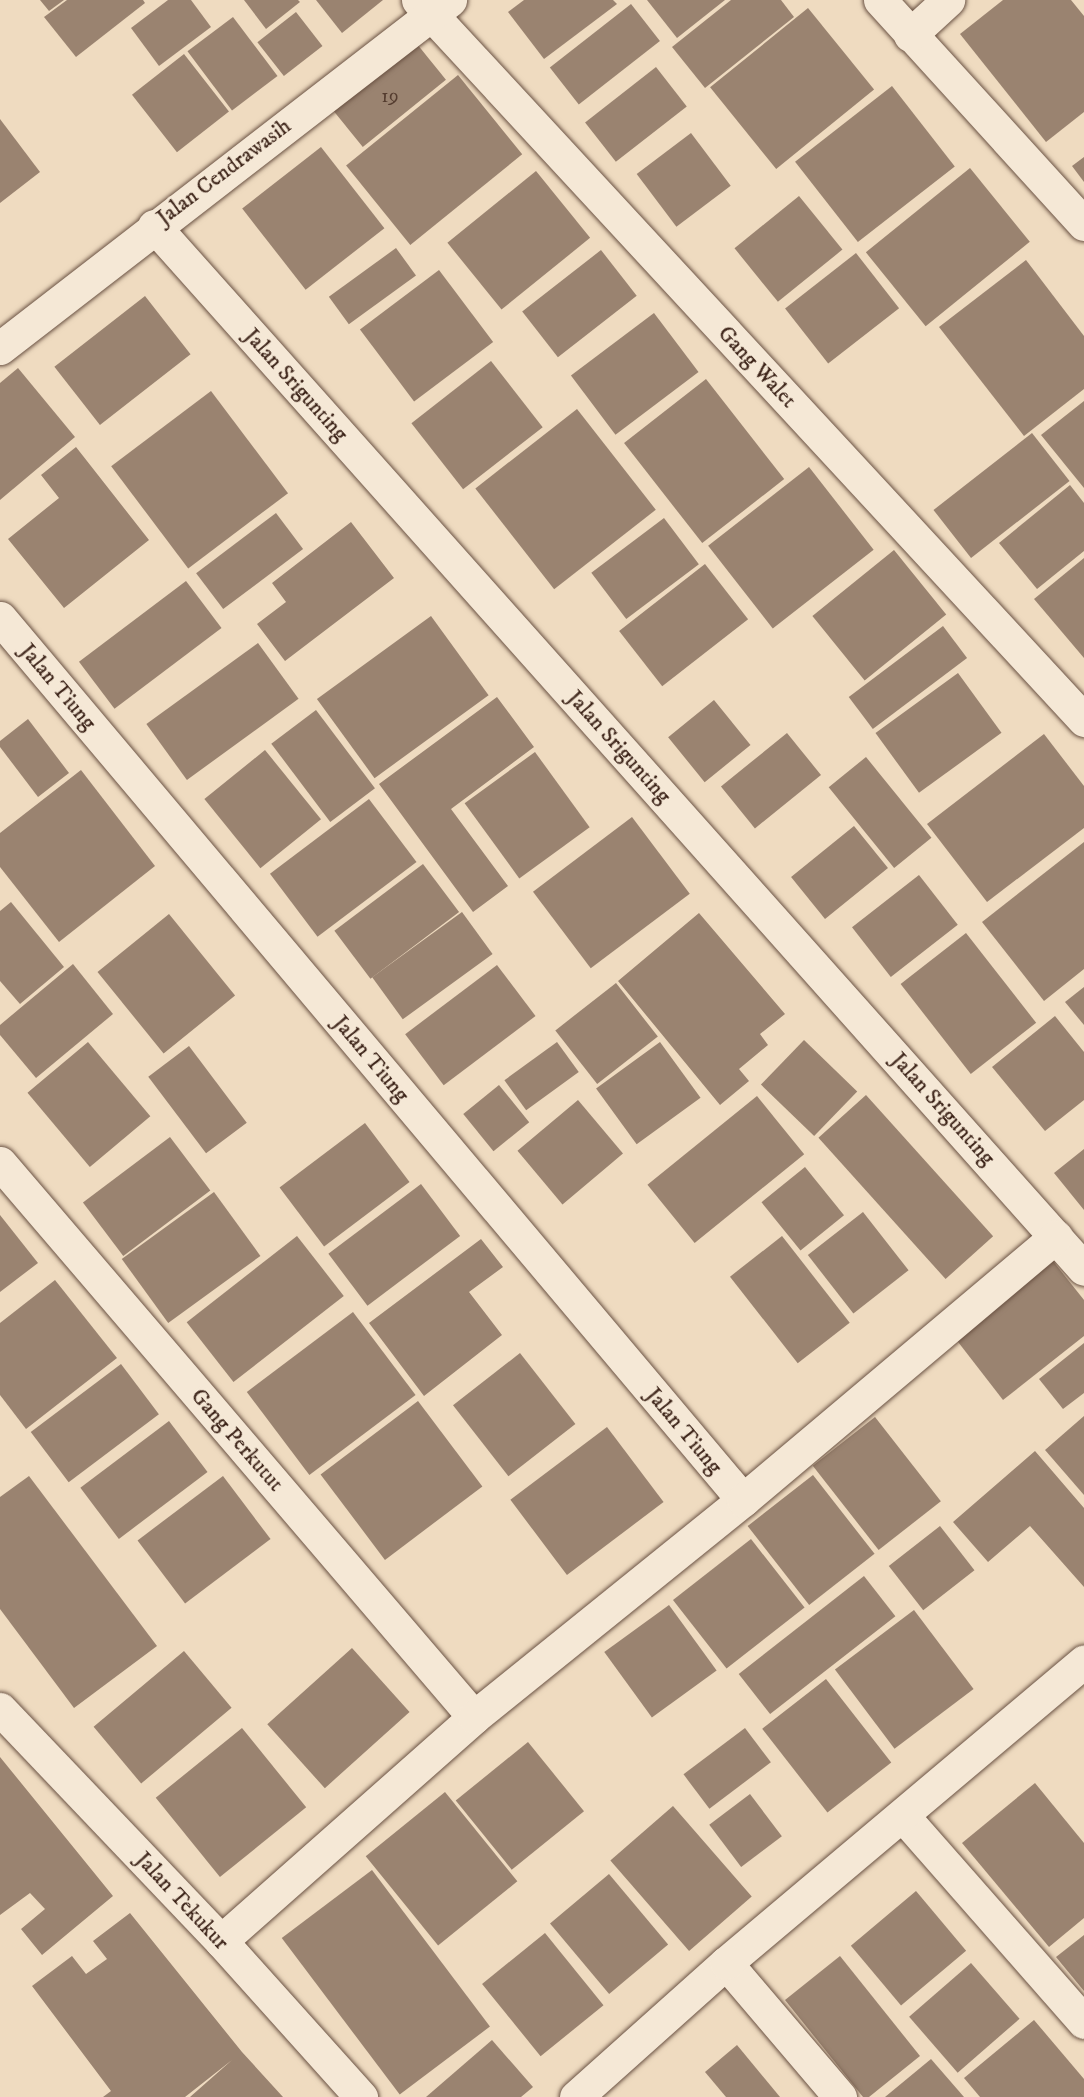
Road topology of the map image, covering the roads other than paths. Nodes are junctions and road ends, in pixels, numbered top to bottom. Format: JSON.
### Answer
{"nodes":[{"id":1,"x":880,"y":0,"type":"edge"},
{"id":2,"x":948,"y":0,"type":"edge"},
{"id":3,"x":433,"y":5,"type":"edge"},
{"id":4,"x":910,"y":35,"type":"junction"},
{"id":5,"x":1084,"y":224,"type":"edge"},
{"id":6,"x":154,"y":226,"type":"junction"},
{"id":7,"x":0,"y":348,"type":"edge"},
{"id":8,"x":0,"y":618,"type":"edge"},
{"id":9,"x":1084,"y":720,"type":"edge"},
{"id":10,"x":0,"y":1163,"type":"edge"},
{"id":11,"x":1056,"y":1236,"type":"junction"},
{"id":12,"x":1084,"y":1269,"type":"edge"},
{"id":13,"x":743,"y":1500,"type":"junction"},
{"id":14,"x":1084,"y":1662,"type":"edge"},
{"id":15,"x":0,"y":1709,"type":"edge"},
{"id":16,"x":474,"y":1717,"type":"junction"},
{"id":17,"x":903,"y":1816,"type":"junction"},
{"id":18,"x":221,"y":1941,"type":"junction"},
{"id":19,"x":726,"y":1963,"type":"junction"},
{"id":20,"x":1084,"y":2022,"type":"edge"},
{"id":21,"x":361,"y":2097,"type":"edge"},
{"id":22,"x":576,"y":2097,"type":"edge"},
{"id":23,"x":840,"y":2097,"type":"edge"}],
"edges":[{"from":1,"to":4,"type":"street"},
{"from":2,"to":4,"type":"street"},
{"from":3,"to":6,"type":"street","name":"Jalan Cendrawasih"},
{"from":3,"to":9,"type":"street","name":"Gang Walet"},
{"from":4,"to":5,"type":"street"},
{"from":6,"to":7,"type":"street","name":"Jalan Cendrawasih"},
{"from":6,"to":11,"type":"street","name":"Jalan Srigunting"},
{"from":8,"to":13,"type":"street","name":"Jalan Tiung"},
{"from":10,"to":16,"type":"street","name":"Gang Perkutut"},
{"from":11,"to":12,"type":"street","name":"Jalan Srigunting"},
{"from":11,"to":13,"type":"street"},
{"from":13,"to":16,"type":"street"},
{"from":14,"to":17,"type":"street"},
{"from":15,"to":18,"type":"street","name":"Jalan Tekukur"},
{"from":16,"to":18,"type":"street"},
{"from":17,"to":19,"type":"street"},
{"from":17,"to":20,"type":"street"},
{"from":18,"to":21,"type":"street","name":"Jalan Tekukur"},
{"from":19,"to":22,"type":"street"},
{"from":19,"to":23,"type":"street"}]}
